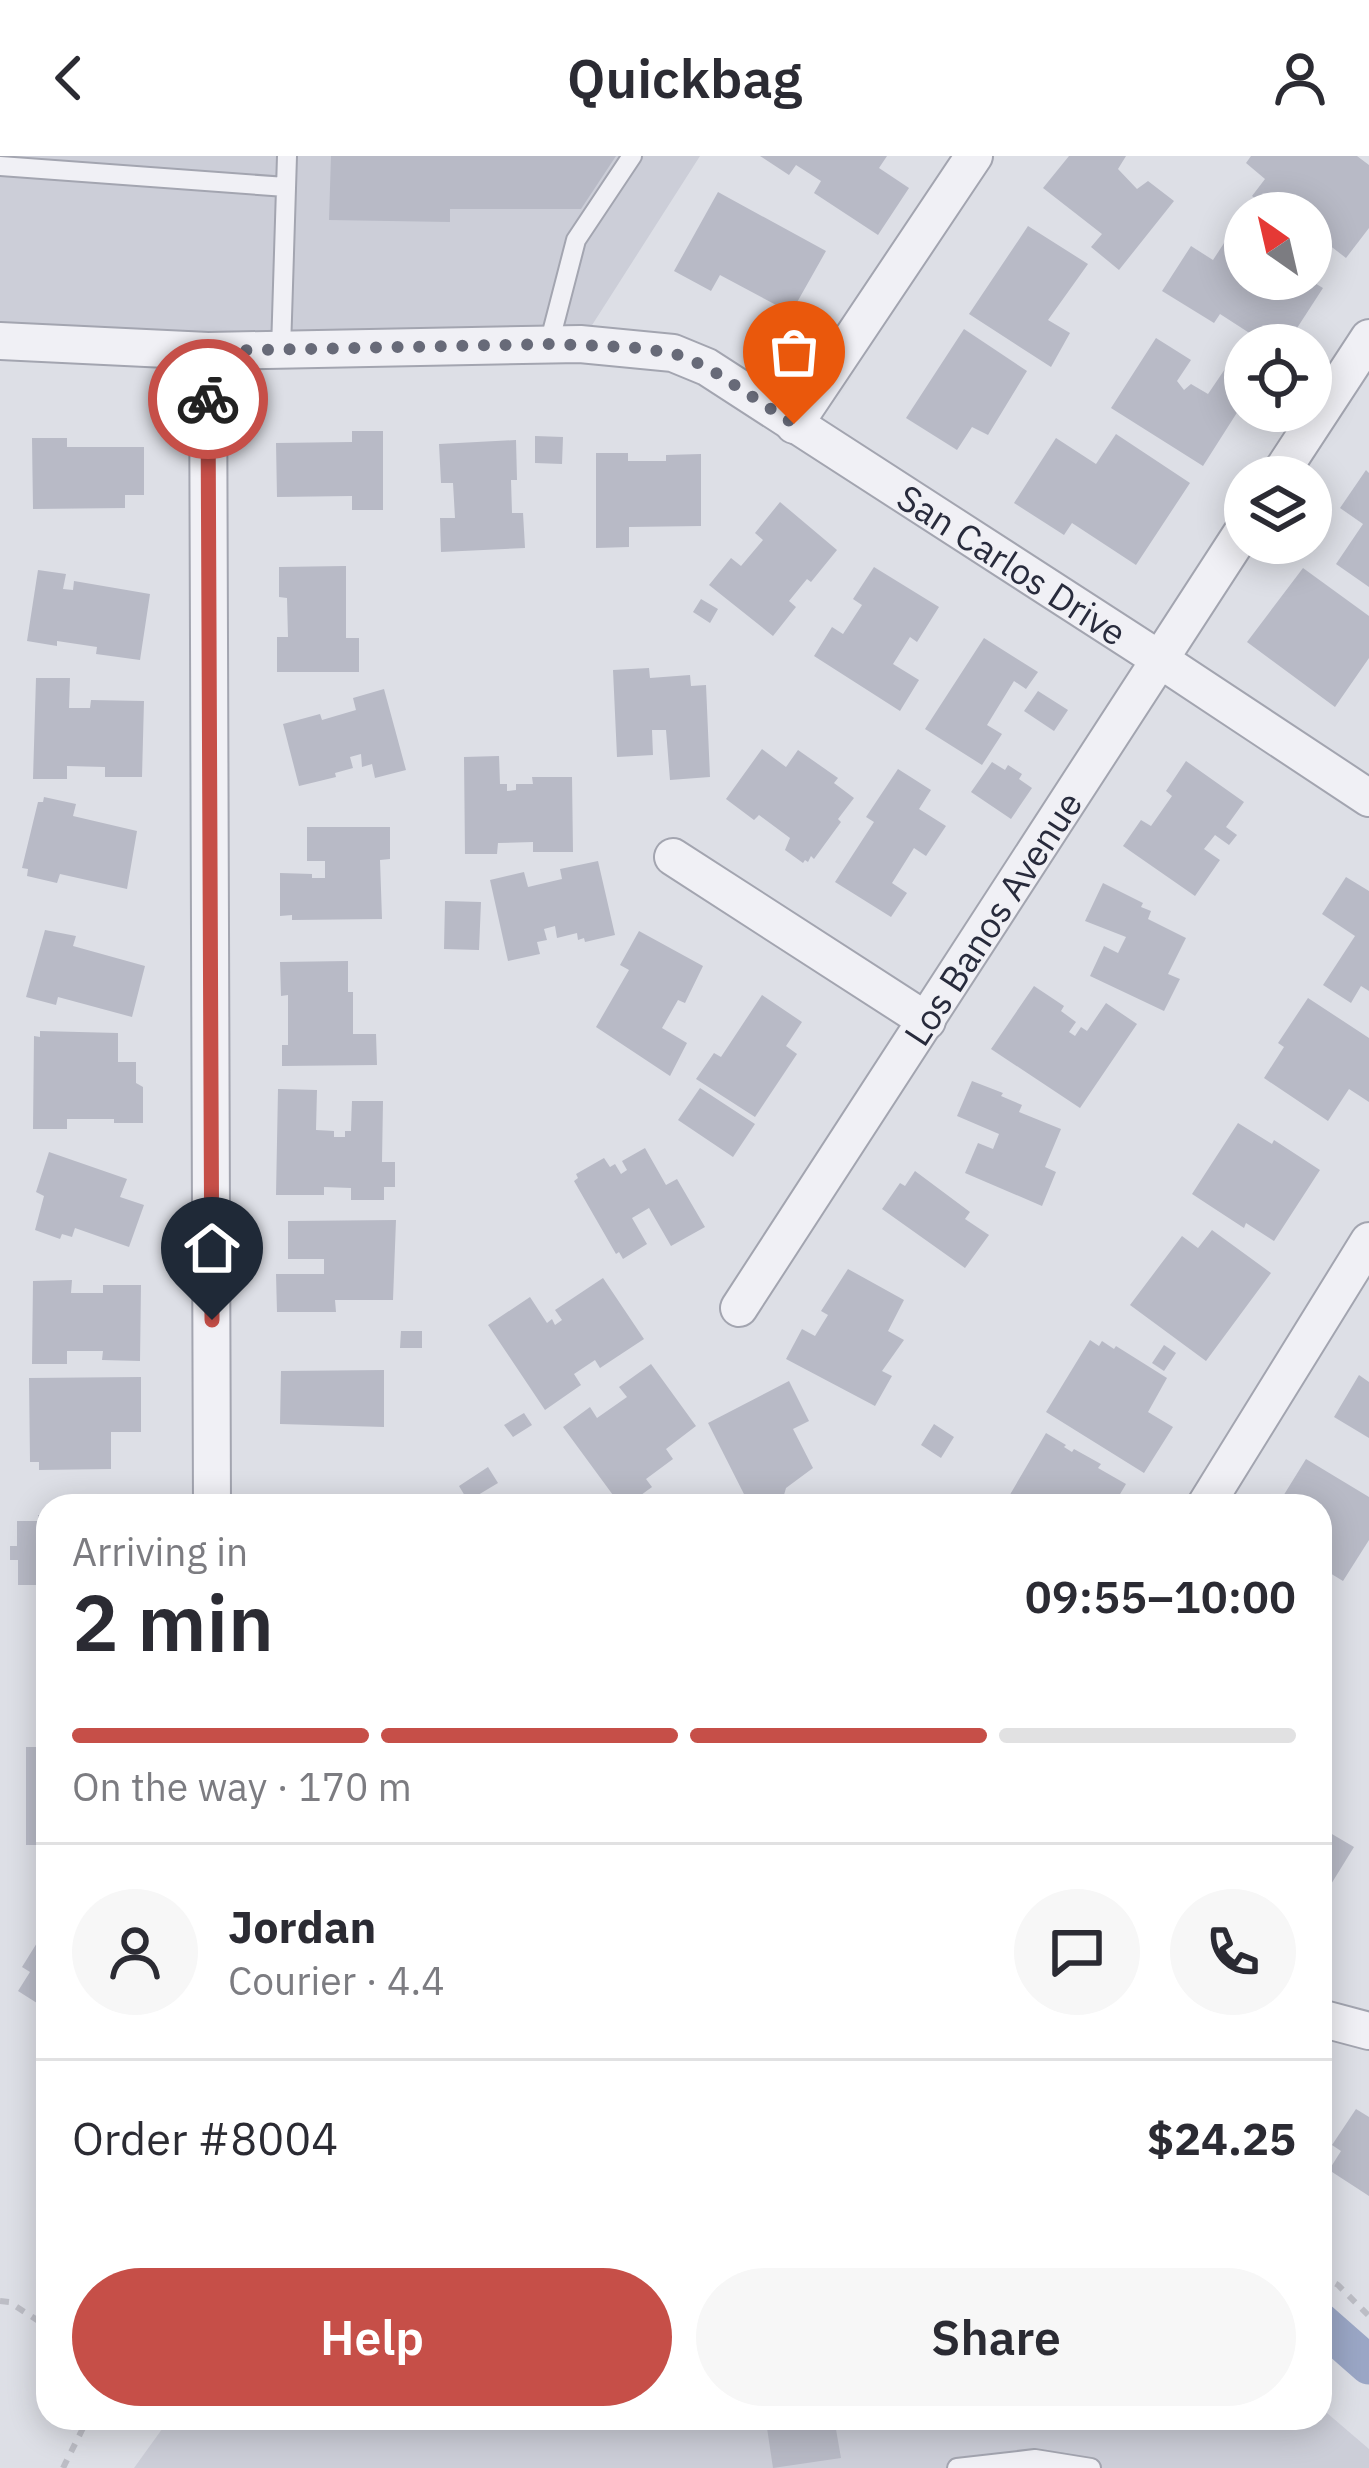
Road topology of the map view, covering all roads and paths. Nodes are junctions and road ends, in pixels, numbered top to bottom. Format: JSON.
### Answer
{"nodes":[{"id":1,"x":165,"y":156,"type":"edge"},
{"id":2,"x":287,"y":156,"type":"edge"},
{"id":3,"x":632,"y":156,"type":"edge"},
{"id":4,"x":974,"y":156,"type":"edge"},
{"id":5,"x":35,"y":162,"type":"edge"},
{"id":6,"x":80,"y":164,"type":"edge"},
{"id":7,"x":0,"y":166,"type":"edge"},
{"id":8,"x":129,"y":166,"type":"edge"},
{"id":9,"x":165,"y":178,"type":"junction"},
{"id":10,"x":286,"y":187,"type":"junction"},
{"id":11,"x":1369,"y":338,"type":"edge"},
{"id":12,"x":0,"y":341,"type":"edge"},
{"id":13,"x":549,"y":344,"type":"junction"},
{"id":14,"x":280,"y":350,"type":"junction"},
{"id":15,"x":208,"y":351,"type":"junction"},
{"id":16,"x":794,"y":424,"type":"junction"},
{"id":17,"x":1292,"y":456,"type":"edge"},
{"id":18,"x":1224,"y":560,"type":"edge"},
{"id":19,"x":1160,"y":659,"type":"junction"},
{"id":20,"x":1369,"y":798,"type":"edge"},
{"id":21,"x":673,"y":857,"type":"dead end"},
{"id":22,"x":927,"y":1022,"type":"junction"},
{"id":23,"x":1369,"y":1241,"type":"edge"},
{"id":24,"x":739,"y":1307,"type":"dead end"},
{"id":25,"x":212,"y":1494,"type":"edge"},
{"id":26,"x":1212,"y":1494,"type":"edge"},
{"id":27,"x":1332,"y":2021,"type":"edge"},
{"id":28,"x":1369,"y":2031,"type":"edge"},
{"id":29,"x":1332,"y":2282,"type":"edge"},
{"id":30,"x":0,"y":2301,"type":"edge"},
{"id":31,"x":1369,"y":2316,"type":"edge"},
{"id":32,"x":36,"y":2319,"type":"edge"},
{"id":33,"x":82,"y":2430,"type":"edge"},
{"id":34,"x":63,"y":2468,"type":"edge"},
{"id":35,"x":957,"y":2468,"type":"edge"},
{"id":36,"x":1091,"y":2468,"type":"edge"}],
"edges":[{"from":1,"to":9,"type":"lane"},
{"from":2,"to":10,"type":"lane"},
{"from":3,"to":13,"type":"lane"},
{"from":4,"to":16,"type":"street"},
{"from":5,"to":6,"type":"lane"},
{"from":5,"to":7,"type":"lane"},
{"from":6,"to":8,"type":"lane"},
{"from":8,"to":9,"type":"lane"},
{"from":9,"to":10,"type":"lane"},
{"from":10,"to":14,"type":"lane"},
{"from":11,"to":17,"type":"street"},
{"from":12,"to":15,"type":"street","name":"San Carlos Drive"},
{"from":13,"to":14,"type":"street","name":"San Carlos Drive"},
{"from":13,"to":16,"type":"street","name":"San Carlos Drive"},
{"from":14,"to":15,"type":"street","name":"San Carlos Drive"},
{"from":15,"to":25,"type":"street"},
{"from":16,"to":19,"type":"street","name":"San Carlos Drive"},
{"from":18,"to":19,"type":"street","name":"Los Banos Avenue"},
{"from":19,"to":20,"type":"street","name":"San Carlos Drive"},
{"from":19,"to":22,"type":"street","name":"Los Banos Avenue"},
{"from":21,"to":22,"type":"street"},
{"from":22,"to":24,"type":"street","name":"Los Banos Avenue"},
{"from":23,"to":26,"type":"street"},
{"from":27,"to":28,"type":"street"},
{"from":29,"to":31,"type":"path"},
{"from":30,"to":32,"type":"path"},
{"from":33,"to":34,"type":"path"},
{"from":35,"to":36,"type":"lane"}]}
